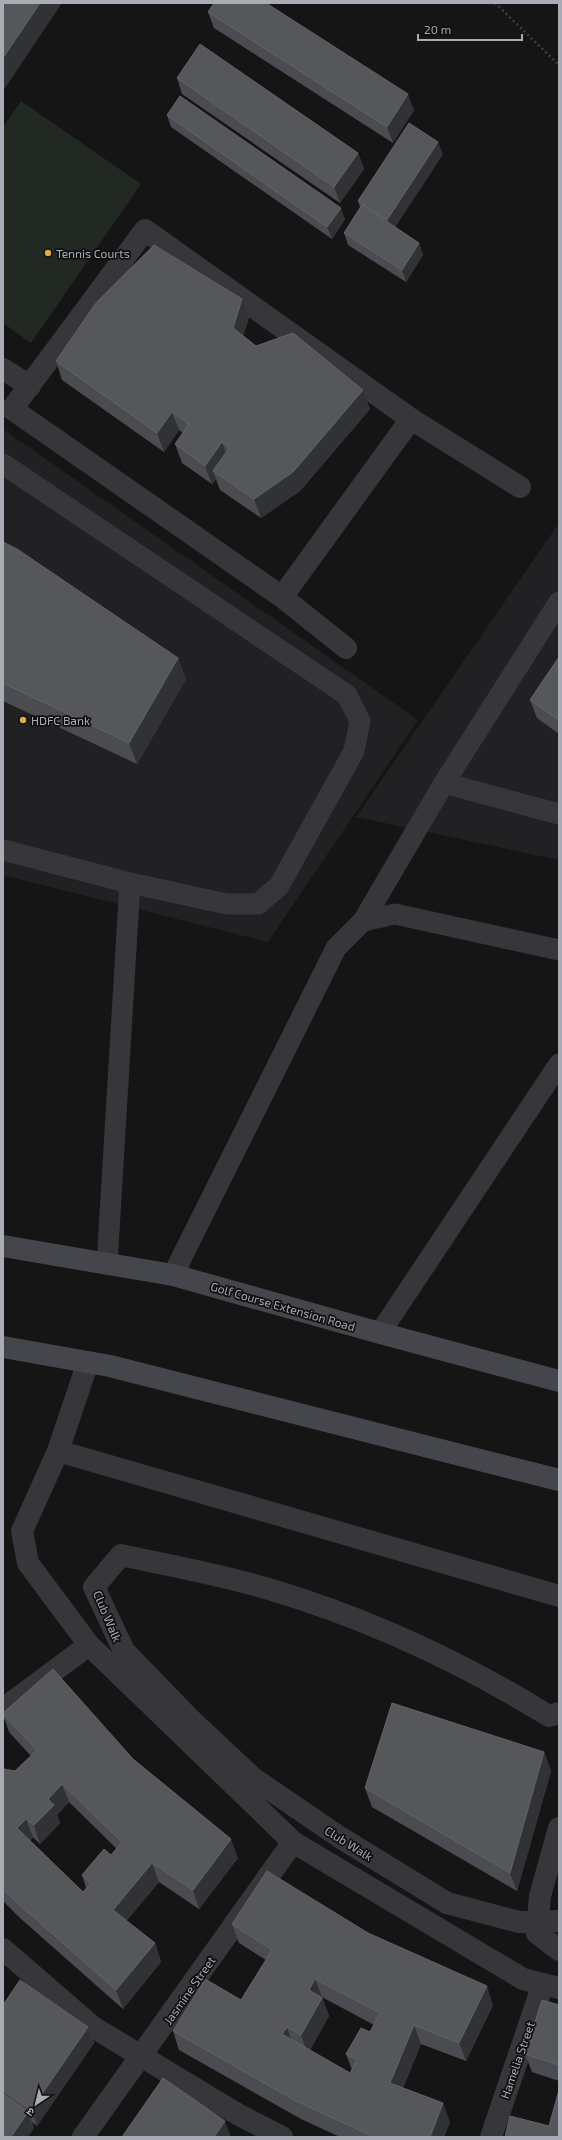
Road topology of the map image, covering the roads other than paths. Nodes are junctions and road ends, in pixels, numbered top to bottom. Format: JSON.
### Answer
{"nodes":[{"id":1,"x":3,"y":369,"type":"edge"},
{"id":2,"x":30,"y":386,"type":"junction"},
{"id":3,"x":411,"y":419,"type":"junction"},
{"id":4,"x":3,"y":464,"type":"edge"},
{"id":5,"x":520,"y":487,"type":"dead end"},
{"id":6,"x":282,"y":597,"type":"junction"},
{"id":7,"x":559,"y":602,"type":"edge"},
{"id":8,"x":346,"y":648,"type":"dead end"},
{"id":9,"x":444,"y":783,"type":"junction"},
{"id":10,"x":559,"y":814,"type":"edge"},
{"id":11,"x":3,"y":850,"type":"edge"},
{"id":12,"x":130,"y":883,"type":"junction"},
{"id":13,"x":363,"y":921,"type":"junction"},
{"id":14,"x":559,"y":950,"type":"edge"},
{"id":15,"x":559,"y":1064,"type":"edge"},
{"id":16,"x":3,"y":1246,"type":"edge"},
{"id":17,"x":107,"y":1264,"type":"junction"},
{"id":18,"x":173,"y":1275,"type":"junction"},
{"id":19,"x":380,"y":1333,"type":"junction"},
{"id":20,"x":3,"y":1347,"type":"edge"},
{"id":21,"x":88,"y":1362,"type":"junction"},
{"id":22,"x":559,"y":1381,"type":"edge"},
{"id":23,"x":58,"y":1451,"type":"junction"},
{"id":24,"x":559,"y":1480,"type":"edge"},
{"id":25,"x":559,"y":1596,"type":"edge"},
{"id":26,"x":89,"y":1645,"type":"junction"},
{"id":27,"x":3,"y":1709,"type":"edge"},
{"id":28,"x":559,"y":1712,"type":"edge"},
{"id":29,"x":559,"y":1828,"type":"edge"},
{"id":30,"x":293,"y":1842,"type":"junction"},
{"id":31,"x":538,"y":1920,"type":"junction"},
{"id":32,"x":559,"y":1921,"type":"edge"},
{"id":33,"x":3,"y":1949,"type":"edge"},
{"id":34,"x":559,"y":1950,"type":"edge"},
{"id":35,"x":551,"y":1986,"type":"edge"},
{"id":36,"x":142,"y":2056,"type":"junction"},
{"id":37,"x":83,"y":2137,"type":"edge"},
{"id":38,"x":282,"y":2137,"type":"edge"},
{"id":39,"x":491,"y":2137,"type":"edge"}],
"edges":[{"from":1,"to":2,"type":"street"},
{"from":2,"to":3,"type":"street"},
{"from":2,"to":6,"type":"street"},
{"from":3,"to":5,"type":"street"},
{"from":3,"to":6,"type":"street"},
{"from":4,"to":12,"type":"lane"},
{"from":6,"to":8,"type":"street"},
{"from":7,"to":9,"type":"lane"},
{"from":9,"to":10,"type":"lane"},
{"from":9,"to":13,"type":"lane"},
{"from":11,"to":12,"type":"lane"},
{"from":12,"to":17,"type":"lane"},
{"from":13,"to":14,"type":"lane"},
{"from":13,"to":18,"type":"lane"},
{"from":15,"to":19,"type":"lane"},
{"from":16,"to":17,"type":"main road","name":"Golf Course Extension Road"},
{"from":17,"to":18,"type":"main road","name":"Golf Course Extension Road"},
{"from":18,"to":19,"type":"main road","name":"Golf Course Extension Road"},
{"from":19,"to":22,"type":"main road","name":"Golf Course Extension Road"},
{"from":20,"to":21,"type":"main road"},
{"from":21,"to":23,"type":"street"},
{"from":21,"to":24,"type":"main road"},
{"from":23,"to":25,"type":"street"},
{"from":23,"to":26,"type":"street"},
{"from":26,"to":27,"type":"street"},
{"from":26,"to":30,"type":"street"},
{"from":28,"to":31,"type":"street","name":"Club Walk"},
{"from":29,"to":31,"type":"street"},
{"from":30,"to":35,"type":"street"},
{"from":30,"to":36,"type":"street","name":"Jasmine Street"},
{"from":31,"to":32,"type":"street","name":"Club Walk"},
{"from":31,"to":34,"type":"street"},
{"from":33,"to":36,"type":"street"},
{"from":35,"to":39,"type":"street","name":"Hamelia Street"},
{"from":36,"to":37,"type":"street","name":"Jasmine Street"},
{"from":36,"to":38,"type":"street"}]}
